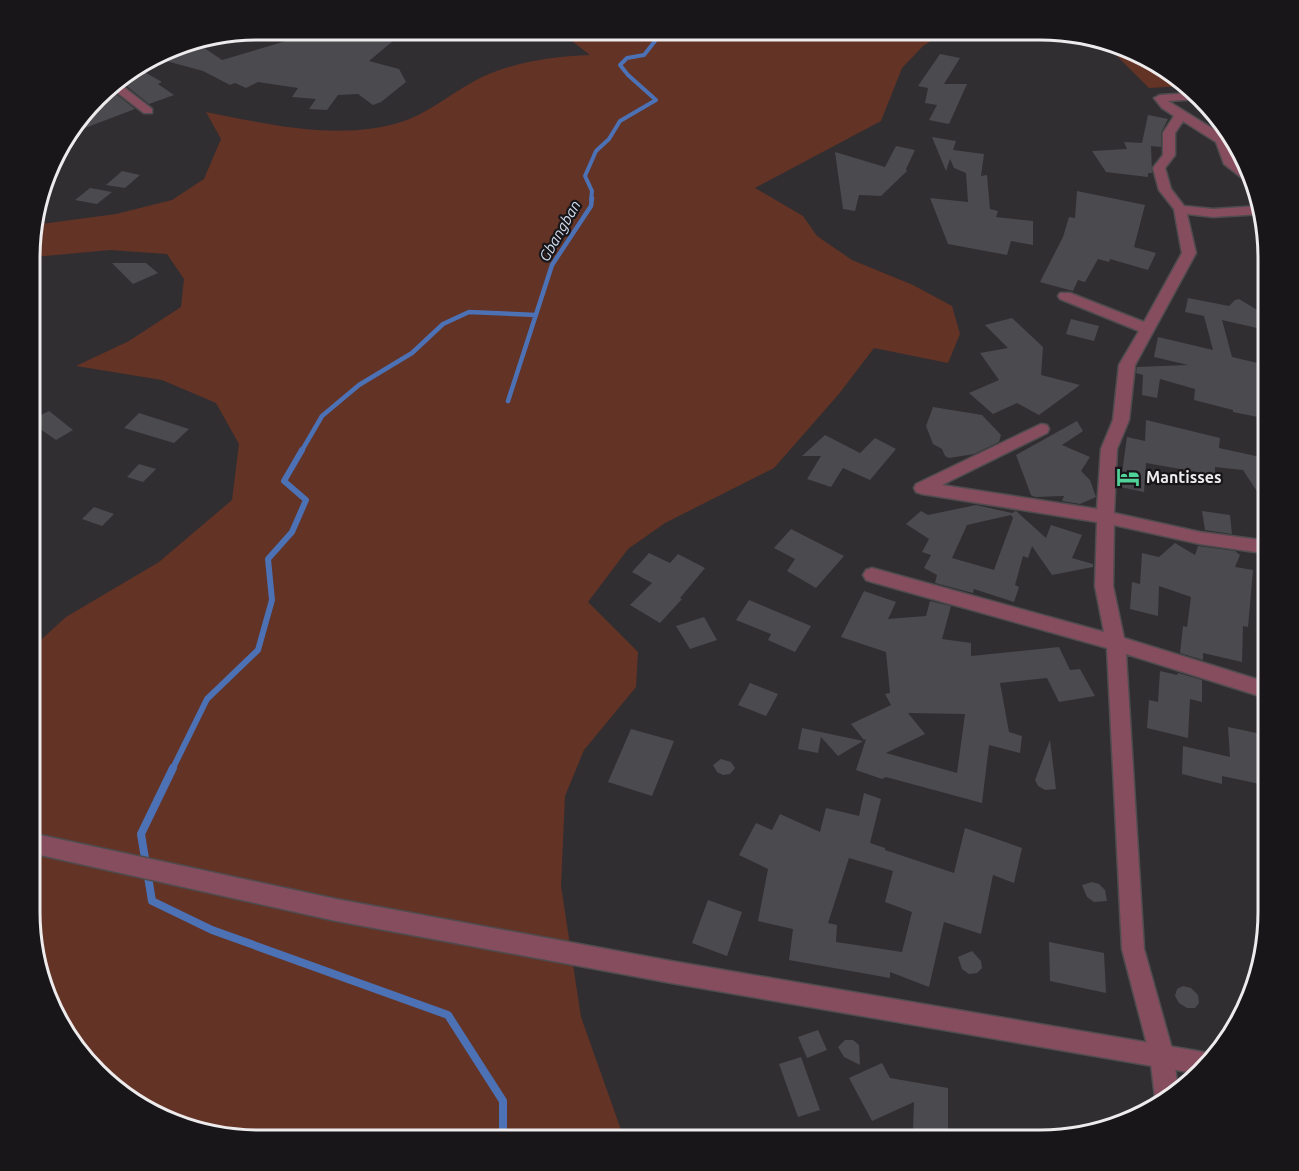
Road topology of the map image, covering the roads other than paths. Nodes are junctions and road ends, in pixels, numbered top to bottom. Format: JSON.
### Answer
{"nodes":[{"id":1,"x":121,"y":90,"type":"edge"},
{"id":2,"x":1179,"y":91,"type":"edge"},
{"id":3,"x":1186,"y":97,"type":"edge"},
{"id":4,"x":1160,"y":98,"type":"junction"},
{"id":5,"x":148,"y":111,"type":"dead end"},
{"id":6,"x":1181,"y":115,"type":"junction"},
{"id":7,"x":1240,"y":170,"type":"edge"},
{"id":8,"x":1180,"y":209,"type":"junction"},
{"id":9,"x":1253,"y":210,"type":"edge"},
{"id":10,"x":1065,"y":296,"type":"dead end"},
{"id":11,"x":1147,"y":329,"type":"junction"},
{"id":12,"x":1041,"y":429,"type":"dead end"},
{"id":13,"x":1106,"y":517,"type":"junction"},
{"id":14,"x":1258,"y":546,"type":"edge"},
{"id":15,"x":872,"y":575,"type":"dead end"},
{"id":16,"x":1116,"y":644,"type":"junction"},
{"id":17,"x":1258,"y":688,"type":"edge"},
{"id":18,"x":40,"y":845,"type":"edge"},
{"id":19,"x":1162,"y":1056,"type":"junction"},
{"id":20,"x":1199,"y":1062,"type":"edge"},
{"id":21,"x":1165,"y":1091,"type":"edge"}],
"edges":[{"from":1,"to":5,"type":"street"},
{"from":2,"to":4,"type":"street"},
{"from":3,"to":4,"type":"street"},
{"from":4,"to":6,"type":"street"},
{"from":6,"to":7,"type":"street"},
{"from":6,"to":8,"type":"street"},
{"from":8,"to":9,"type":"street"},
{"from":8,"to":11,"type":"street"},
{"from":10,"to":11,"type":"street"},
{"from":11,"to":13,"type":"street"},
{"from":12,"to":13,"type":"street"},
{"from":13,"to":14,"type":"street"},
{"from":13,"to":16,"type":"street"},
{"from":15,"to":16,"type":"street"},
{"from":16,"to":17,"type":"street"},
{"from":16,"to":19,"type":"street"},
{"from":18,"to":19,"type":"street"},
{"from":19,"to":20,"type":"street"},
{"from":19,"to":21,"type":"street"}]}
